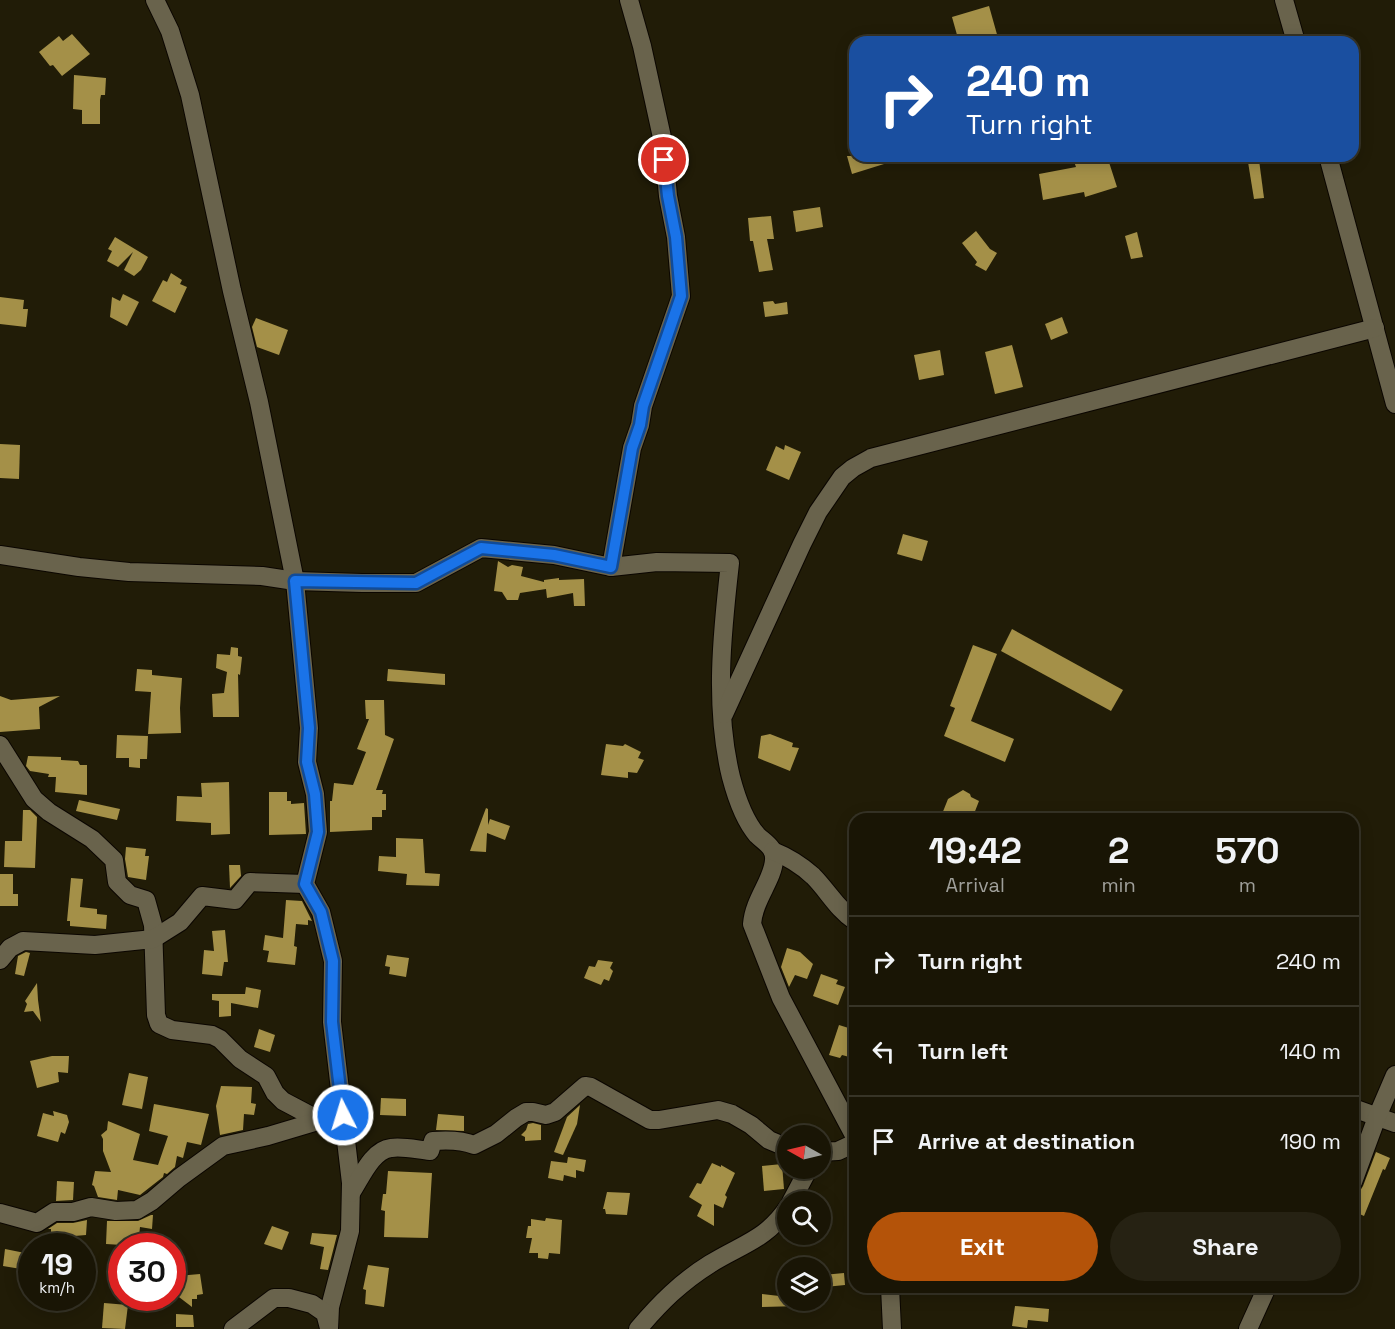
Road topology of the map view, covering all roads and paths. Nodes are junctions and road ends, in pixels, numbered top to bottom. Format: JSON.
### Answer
{"nodes":[{"id":1,"x":154,"y":0,"type":"edge"},
{"id":2,"x":629,"y":0,"type":"edge"},
{"id":3,"x":1284,"y":0,"type":"edge"},
{"id":4,"x":1294,"y":36,"type":"edge"},
{"id":5,"x":1330,"y":162,"type":"edge"},
{"id":6,"x":1375,"y":328,"type":"junction"},
{"id":7,"x":1395,"y":404,"type":"edge"},
{"id":8,"x":0,"y":555,"type":"edge"},
{"id":9,"x":611,"y":567,"type":"junction"},
{"id":10,"x":295,"y":581,"type":"junction"},
{"id":11,"x":722,"y":720,"type":"junction"},
{"id":12,"x":0,"y":745,"type":"edge"},
{"id":13,"x":773,"y":851,"type":"junction"},
{"id":14,"x":305,"y":884,"type":"junction"},
{"id":15,"x":849,"y":916,"type":"edge"},
{"id":16,"x":153,"y":939,"type":"junction"},
{"id":17,"x":0,"y":960,"type":"edge"},
{"id":18,"x":1395,"y":1075,"type":"edge"},
{"id":19,"x":1359,"y":1110,"type":"edge"},
{"id":20,"x":343,"y":1115,"type":"junction"},
{"id":21,"x":1377,"y":1117,"type":"junction"},
{"id":22,"x":319,"y":1120,"type":"junction"},
{"id":23,"x":1395,"y":1124,"type":"edge"},
{"id":24,"x":849,"y":1126,"type":"edge"},
{"id":25,"x":777,"y":1143,"type":"edge"},
{"id":26,"x":849,"y":1145,"type":"edge"},
{"id":27,"x":831,"y":1151,"type":"edge"},
{"id":28,"x":1359,"y":1166,"type":"edge"},
{"id":29,"x":351,"y":1193,"type":"junction"},
{"id":30,"x":0,"y":1213,"type":"edge"},
{"id":31,"x":777,"y":1222,"type":"edge"},
{"id":32,"x":890,"y":1293,"type":"edge"},
{"id":33,"x":1264,"y":1293,"type":"edge"},
{"id":34,"x":233,"y":1329,"type":"edge"},
{"id":35,"x":329,"y":1329,"type":"edge"},
{"id":36,"x":638,"y":1329,"type":"edge"},
{"id":37,"x":892,"y":1329,"type":"edge"},
{"id":38,"x":1248,"y":1329,"type":"edge"}],
"edges":[{"from":1,"to":10,"type":"street"},
{"from":2,"to":9,"type":"street"},
{"from":3,"to":4,"type":"street"},
{"from":5,"to":6,"type":"street"},
{"from":6,"to":7,"type":"street"},
{"from":6,"to":11,"type":"street"},
{"from":8,"to":10,"type":"street"},
{"from":9,"to":10,"type":"street"},
{"from":9,"to":11,"type":"street"},
{"from":10,"to":14,"type":"street"},
{"from":11,"to":13,"type":"street"},
{"from":12,"to":16,"type":"street"},
{"from":13,"to":15,"type":"street"},
{"from":13,"to":24,"type":"street"},
{"from":14,"to":16,"type":"street"},
{"from":14,"to":20,"type":"street"},
{"from":16,"to":17,"type":"street"},
{"from":16,"to":22,"type":"street"},
{"from":18,"to":21,"type":"street"},
{"from":19,"to":21,"type":"street"},
{"from":20,"to":22,"type":"street"},
{"from":20,"to":29,"type":"street"},
{"from":21,"to":23,"type":"street"},
{"from":21,"to":28,"type":"street"},
{"from":22,"to":30,"type":"street"},
{"from":25,"to":29,"type":"street"},
{"from":26,"to":27,"type":"street"},
{"from":29,"to":35,"type":"street"},
{"from":31,"to":36,"type":"street"},
{"from":32,"to":37,"type":"street"},
{"from":33,"to":38,"type":"street"},
{"from":34,"to":35,"type":"street"}]}
